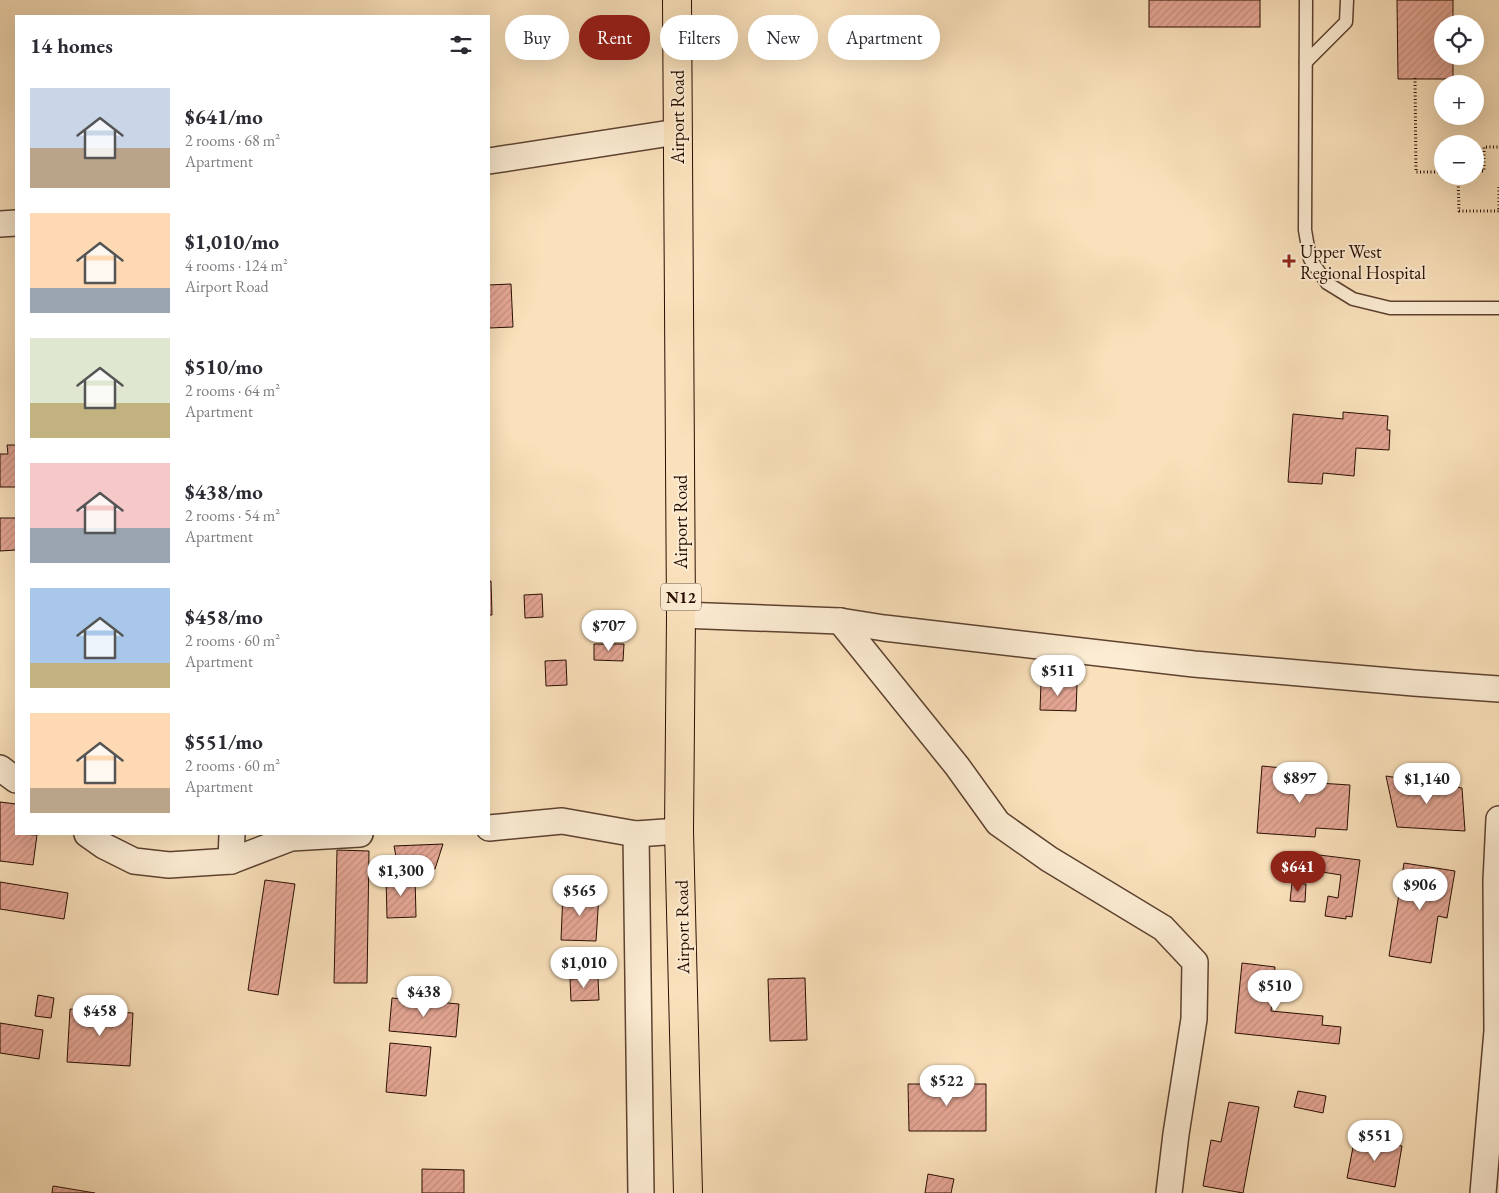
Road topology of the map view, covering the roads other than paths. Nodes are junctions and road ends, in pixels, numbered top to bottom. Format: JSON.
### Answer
{"nodes":[{"id":1,"x":677,"y":0,"type":"edge"},
{"id":2,"x":1306,"y":0,"type":"edge"},
{"id":3,"x":1346,"y":0,"type":"edge"},
{"id":4,"x":1306,"y":62,"type":"junction"},
{"id":5,"x":677,"y":132,"type":"junction"},
{"id":6,"x":490,"y":161,"type":"edge"},
{"id":7,"x":15,"y":223,"type":"edge"},
{"id":8,"x":0,"y":224,"type":"edge"},
{"id":9,"x":1499,"y":308,"type":"edge"},
{"id":10,"x":681,"y":615,"type":"junction"},
{"id":11,"x":840,"y":621,"type":"junction"},
{"id":12,"x":1499,"y":690,"type":"edge"},
{"id":13,"x":0,"y":768,"type":"edge"},
{"id":14,"x":15,"y":779,"type":"edge"},
{"id":15,"x":1499,"y":819,"type":"edge"},
{"id":16,"x":490,"y":828,"type":"edge"},
{"id":17,"x":679,"y":831,"type":"junction"},
{"id":18,"x":636,"y":834,"type":"junction"},
{"id":19,"x":88,"y":835,"type":"edge"},
{"id":20,"x":232,"y":835,"type":"edge"},
{"id":21,"x":343,"y":835,"type":"edge"},
{"id":22,"x":231,"y":861,"type":"junction"},
{"id":23,"x":1498,"y":956,"type":"edge"},
{"id":24,"x":641,"y":1193,"type":"edge"},
{"id":25,"x":688,"y":1193,"type":"edge"},
{"id":26,"x":1169,"y":1193,"type":"edge"},
{"id":27,"x":1483,"y":1193,"type":"edge"}],
"edges":[{"from":1,"to":5,"type":"highway","name":"Airport Road","number":"N12"},
{"from":2,"to":4,"type":"lane"},
{"from":3,"to":4,"type":"lane"},
{"from":4,"to":9,"type":"lane"},
{"from":5,"to":6,"type":"street"},
{"from":5,"to":10,"type":"highway","name":"Airport Road","number":"N12"},
{"from":7,"to":8,"type":"street"},
{"from":10,"to":11,"type":"street"},
{"from":10,"to":17,"type":"highway","name":"Airport Road","number":"N12"},
{"from":11,"to":12,"type":"street"},
{"from":11,"to":26,"type":"street"},
{"from":13,"to":14,"type":"street"},
{"from":15,"to":23,"type":"street"},
{"from":16,"to":18,"type":"street"},
{"from":17,"to":18,"type":"street"},
{"from":17,"to":25,"type":"highway","name":"Airport Road","number":"N12"},
{"from":18,"to":24,"type":"street"},
{"from":19,"to":22,"type":"street"},
{"from":20,"to":22,"type":"street"},
{"from":21,"to":22,"type":"street"},
{"from":23,"to":27,"type":"street"}]}
